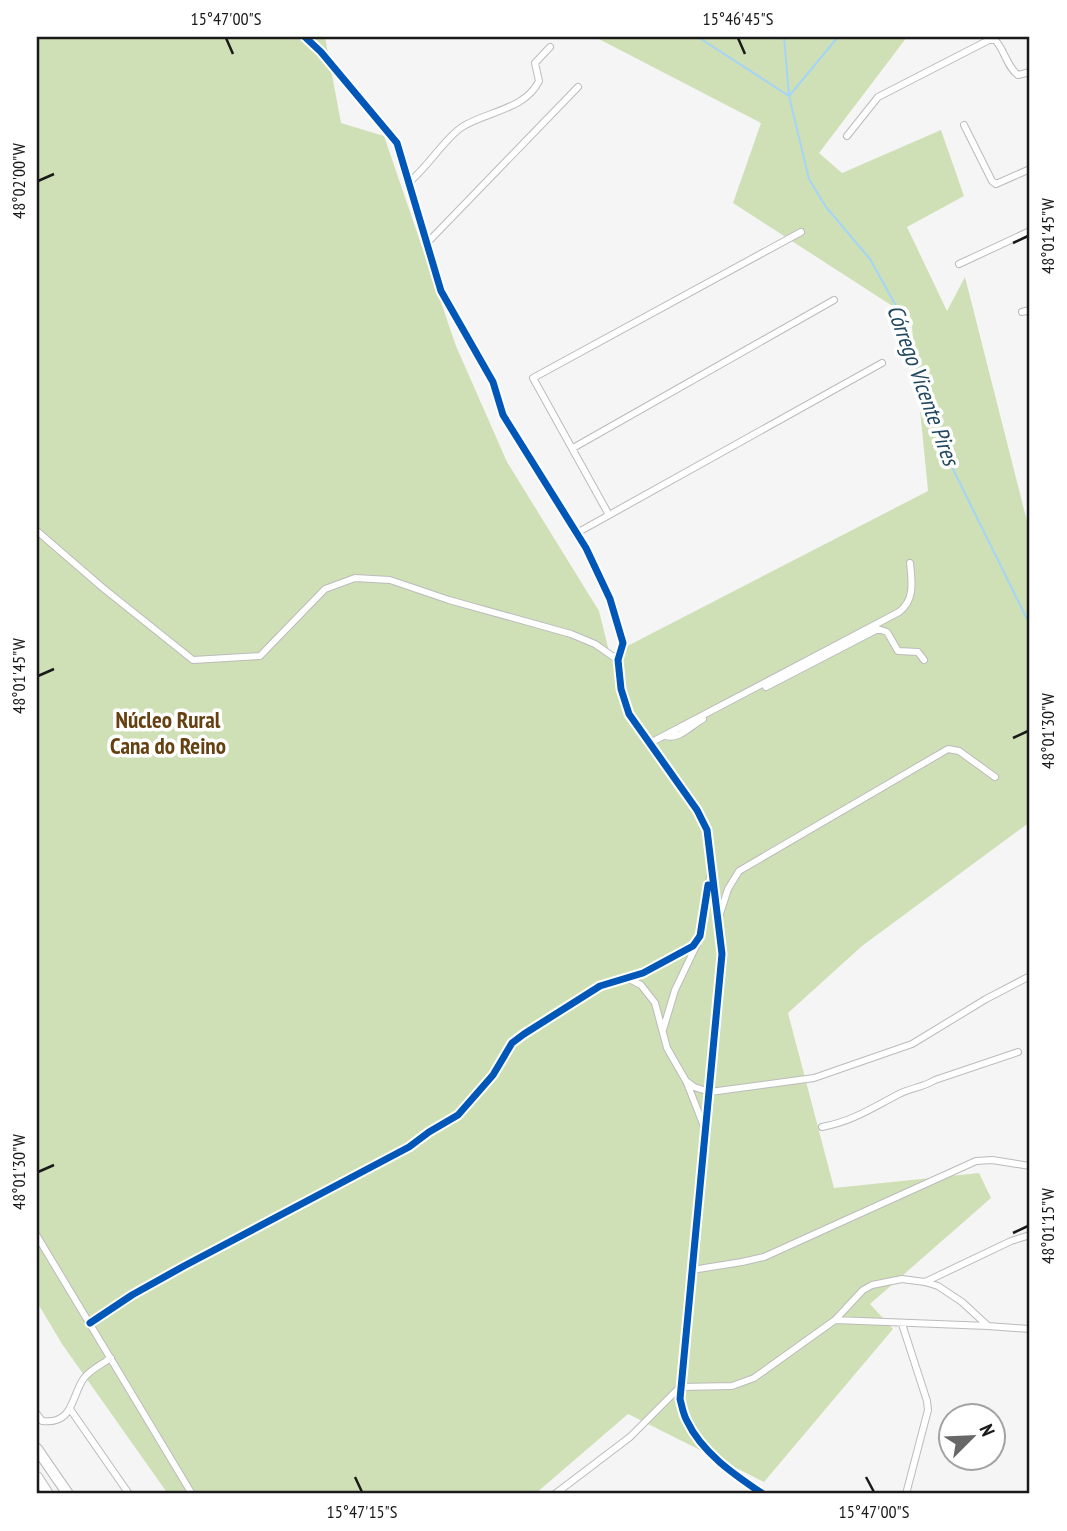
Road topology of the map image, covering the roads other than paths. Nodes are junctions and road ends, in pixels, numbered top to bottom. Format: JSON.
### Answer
{"nodes":[{"id":1,"x":304,"y":37,"type":"edge"},
{"id":2,"x":550,"y":47,"type":"dead end"},
{"id":3,"x":1030,"y":72,"type":"edge"},
{"id":4,"x":578,"y":87,"type":"dead end"},
{"id":5,"x":964,"y":125,"type":"dead end"},
{"id":6,"x":847,"y":136,"type":"dead end"},
{"id":7,"x":1030,"y":169,"type":"edge"},
{"id":8,"x":409,"y":182,"type":"junction"},
{"id":9,"x":1030,"y":231,"type":"edge"},
{"id":10,"x":801,"y":232,"type":"dead end"},
{"id":11,"x":427,"y":243,"type":"junction"},
{"id":12,"x":959,"y":264,"type":"dead end"},
{"id":13,"x":834,"y":300,"type":"dead end"},
{"id":14,"x":1030,"y":310,"type":"edge"},
{"id":15,"x":1022,"y":312,"type":"dead end"},
{"id":16,"x":882,"y":363,"type":"dead end"},
{"id":17,"x":573,"y":448,"type":"junction"},
{"id":18,"x":609,"y":515,"type":"junction"},
{"id":19,"x":37,"y":531,"type":"edge"},
{"id":20,"x":575,"y":534,"type":"junction"},
{"id":21,"x":910,"y":563,"type":"dead end"},
{"id":22,"x":618,"y":660,"type":"junction"},
{"id":23,"x":924,"y":660,"type":"dead end"},
{"id":24,"x":665,"y":736,"type":"junction"},
{"id":25,"x":650,"y":743,"type":"junction"},
{"id":26,"x":995,"y":777,"type":"dead end"},
{"id":27,"x":711,"y":873,"type":"junction"},
{"id":28,"x":719,"y":919,"type":"junction"},
{"id":29,"x":700,"y":936,"type":"junction"},
{"id":30,"x":1030,"y":976,"type":"edge"},
{"id":31,"x":626,"y":978,"type":"junction"},
{"id":32,"x":663,"y":1030,"type":"junction"},
{"id":33,"x":1018,"y":1052,"type":"dead end"},
{"id":34,"x":686,"y":1081,"type":"junction"},
{"id":35,"x":710,"y":1092,"type":"junction"},
{"id":36,"x":822,"y":1127,"type":"dead end"},
{"id":37,"x":706,"y":1132,"type":"junction"},
{"id":38,"x":1030,"y":1166,"type":"edge"},
{"id":39,"x":1030,"y":1235,"type":"edge"},
{"id":40,"x":37,"y":1236,"type":"edge"},
{"id":41,"x":692,"y":1270,"type":"junction"},
{"id":42,"x":925,"y":1282,"type":"junction"},
{"id":43,"x":835,"y":1320,"type":"junction"},
{"id":44,"x":90,"y":1323,"type":"junction"},
{"id":45,"x":902,"y":1324,"type":"junction"},
{"id":46,"x":988,"y":1326,"type":"junction"},
{"id":47,"x":1030,"y":1329,"type":"edge"},
{"id":48,"x":111,"y":1358,"type":"junction"},
{"id":49,"x":680,"y":1387,"type":"junction"},
{"id":50,"x":69,"y":1409,"type":"junction"},
{"id":51,"x":37,"y":1414,"type":"edge"},
{"id":52,"x":37,"y":1448,"type":"edge"},
{"id":53,"x":37,"y":1477,"type":"edge"},
{"id":54,"x":37,"y":1484,"type":"edge"},
{"id":55,"x":46,"y":1494,"type":"edge"},
{"id":56,"x":68,"y":1494,"type":"edge"},
{"id":57,"x":129,"y":1494,"type":"edge"},
{"id":58,"x":192,"y":1494,"type":"edge"},
{"id":59,"x":555,"y":1494,"type":"edge"},
{"id":60,"x":763,"y":1494,"type":"edge"},
{"id":61,"x":906,"y":1494,"type":"edge"}],
"edges":[{"from":1,"to":8,"type":"street"},
{"from":2,"to":8,"type":"street"},
{"from":3,"to":6,"type":"street"},
{"from":4,"to":11,"type":"street"},
{"from":5,"to":7,"type":"street"},
{"from":8,"to":11,"type":"street"},
{"from":9,"to":12,"type":"street"},
{"from":10,"to":17,"type":"street"},
{"from":11,"to":20,"type":"street"},
{"from":13,"to":17,"type":"street"},
{"from":14,"to":15,"type":"street"},
{"from":16,"to":18,"type":"street"},
{"from":17,"to":18,"type":"street"},
{"from":18,"to":20,"type":"street"},
{"from":19,"to":22,"type":"street"},
{"from":20,"to":22,"type":"street"},
{"from":21,"to":24,"type":"street"},
{"from":22,"to":25,"type":"street"},
{"from":23,"to":24,"type":"street"},
{"from":24,"to":25,"type":"street"},
{"from":25,"to":27,"type":"street"},
{"from":26,"to":28,"type":"street"},
{"from":27,"to":28,"type":"street"},
{"from":27,"to":29,"type":"street"},
{"from":28,"to":35,"type":"street"},
{"from":29,"to":31,"type":"street"},
{"from":29,"to":32,"type":"street"},
{"from":30,"to":35,"type":"street"},
{"from":31,"to":32,"type":"street"},
{"from":31,"to":44,"type":"street"},
{"from":32,"to":34,"type":"street"},
{"from":33,"to":36,"type":"street"},
{"from":34,"to":35,"type":"street"},
{"from":34,"to":37,"type":"street"},
{"from":35,"to":37,"type":"street"},
{"from":37,"to":41,"type":"street"},
{"from":38,"to":41,"type":"street"},
{"from":39,"to":42,"type":"street"},
{"from":40,"to":44,"type":"street"},
{"from":41,"to":49,"type":"street"},
{"from":42,"to":43,"type":"street"},
{"from":42,"to":46,"type":"street"},
{"from":43,"to":45,"type":"street"},
{"from":43,"to":49,"type":"street"},
{"from":44,"to":48,"type":"street"},
{"from":45,"to":46,"type":"street"},
{"from":45,"to":61,"type":"street"},
{"from":46,"to":47,"type":"street"},
{"from":48,"to":50,"type":"street"},
{"from":48,"to":58,"type":"street"},
{"from":49,"to":59,"type":"street"},
{"from":49,"to":60,"type":"street"},
{"from":50,"to":51,"type":"street"},
{"from":50,"to":57,"type":"street"},
{"from":52,"to":56,"type":"highway"},
{"from":53,"to":55,"type":"highway"},
{"from":54,"to":55,"type":"highway"}]}
